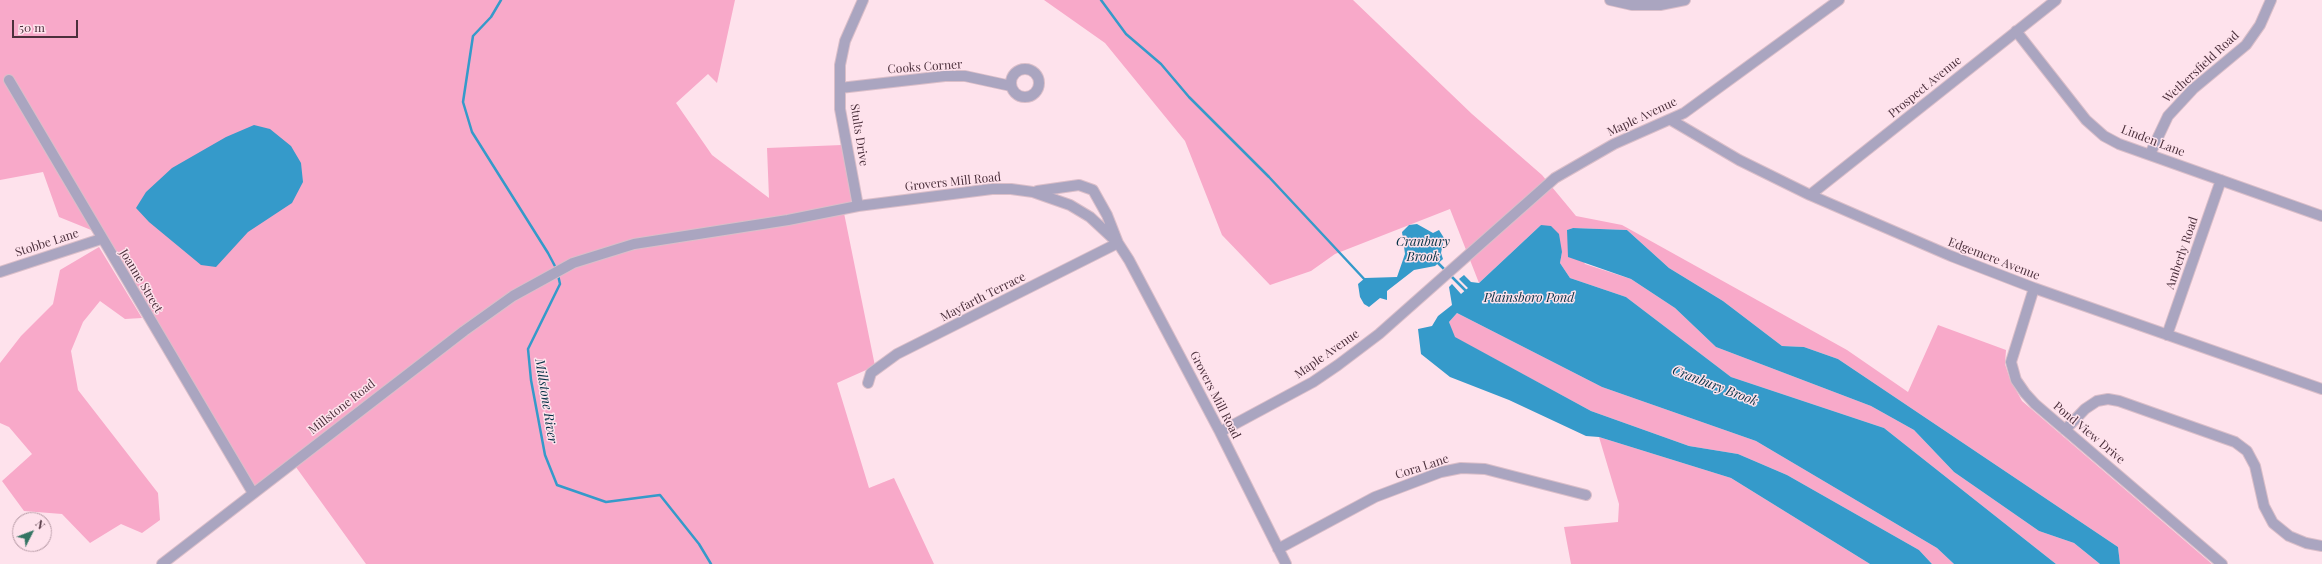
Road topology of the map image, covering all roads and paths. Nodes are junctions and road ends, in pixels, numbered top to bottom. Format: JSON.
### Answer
{"nodes":[{"id":1,"x":863,"y":0,"type":"edge"},
{"id":2,"x":1610,"y":0,"type":"edge"},
{"id":3,"x":1685,"y":0,"type":"edge"},
{"id":4,"x":1839,"y":0,"type":"edge"},
{"id":5,"x":2056,"y":0,"type":"edge"},
{"id":6,"x":2271,"y":0,"type":"edge"},
{"id":7,"x":2016,"y":31,"type":"junction"},
{"id":8,"x":9,"y":80,"type":"dead end"},
{"id":9,"x":1011,"y":86,"type":"dead end"},
{"id":10,"x":840,"y":88,"type":"junction"},
{"id":11,"x":1671,"y":120,"type":"junction"},
{"id":12,"x":2150,"y":154,"type":"junction"},
{"id":13,"x":2221,"y":180,"type":"junction"},
{"id":14,"x":1033,"y":192,"type":"junction"},
{"id":15,"x":1810,"y":195,"type":"junction"},
{"id":16,"x":858,"y":206,"type":"junction"},
{"id":17,"x":2322,"y":216,"type":"edge"},
{"id":18,"x":102,"y":239,"type":"junction"},
{"id":19,"x":1118,"y":243,"type":"junction"},
{"id":20,"x":0,"y":272,"type":"edge"},
{"id":21,"x":543,"y":278,"type":"joint"},
{"id":22,"x":2034,"y":288,"type":"junction"},
{"id":23,"x":2167,"y":335,"type":"junction"},
{"id":24,"x":868,"y":384,"type":"dead end"},
{"id":25,"x":2322,"y":389,"type":"edge"},
{"id":26,"x":2065,"y":430,"type":"junction"},
{"id":27,"x":1220,"y":432,"type":"junction"},
{"id":28,"x":253,"y":493,"type":"junction"},
{"id":29,"x":1586,"y":495,"type":"dead end"},
{"id":30,"x":2322,"y":546,"type":"edge"},
{"id":31,"x":1278,"y":549,"type":"junction"},
{"id":32,"x":162,"y":564,"type":"edge"},
{"id":33,"x":1286,"y":564,"type":"edge"},
{"id":34,"x":2222,"y":564,"type":"edge"}],
"edges":[{"from":1,"to":10,"type":"street","name":"Stults Drive"},
{"from":2,"to":3,"type":"street"},
{"from":4,"to":11,"type":"street","name":"Maple Avenue"},
{"from":5,"to":7,"type":"street","name":"Prospect Avenue"},
{"from":6,"to":12,"type":"street","name":"Wethersfield Road"},
{"from":7,"to":12,"type":"street","name":"Linden Lane"},
{"from":7,"to":15,"type":"street","name":"Prospect Avenue"},
{"from":8,"to":18,"type":"street","name":"Joanne Street"},
{"from":9,"to":10,"type":"street","name":"Cooks Corner"},
{"from":10,"to":16,"type":"street","name":"Stults Drive"},
{"from":11,"to":15,"type":"street","name":"Edgemere Avenue"},
{"from":11,"to":27,"type":"street","name":"Maple Avenue"},
{"from":12,"to":13,"type":"street","name":"Linden Lane"},
{"from":13,"to":17,"type":"street","name":"Linden Lane"},
{"from":13,"to":23,"type":"street","name":"Amberly Road"},
{"from":14,"to":16,"type":"street","name":"Grovers Mill Road"},
{"from":14,"to":19,"type":"street","name":"Grovers Mill Road"},
{"from":14,"to":19,"type":"street"},
{"from":15,"to":22,"type":"street","name":"Edgemere Avenue"},
{"from":16,"to":21,"type":"street","name":"Grovers Mill Road"},
{"from":18,"to":20,"type":"street","name":"Stobbe Lane"},
{"from":18,"to":28,"type":"street","name":"Joanne Street"},
{"from":19,"to":24,"type":"street","name":"Mayfarth Terrace"},
{"from":19,"to":27,"type":"street","name":"Grovers Mill Road"},
{"from":21,"to":28,"type":"street","name":"Millstone Road"},
{"from":22,"to":23,"type":"street","name":"Edgemere Avenue"},
{"from":22,"to":26,"type":"street","name":"Pond View Drive"},
{"from":23,"to":25,"type":"street","name":"Edgemere Avenue"},
{"from":26,"to":30,"type":"street"},
{"from":26,"to":34,"type":"street","name":"Pond View Drive"},
{"from":27,"to":31,"type":"street","name":"Grovers Mill Road"},
{"from":28,"to":32,"type":"street","name":"Millstone Road"},
{"from":29,"to":31,"type":"street","name":"Cora Lane"},
{"from":31,"to":33,"type":"street","name":"Grovers Mill Road"}]}
